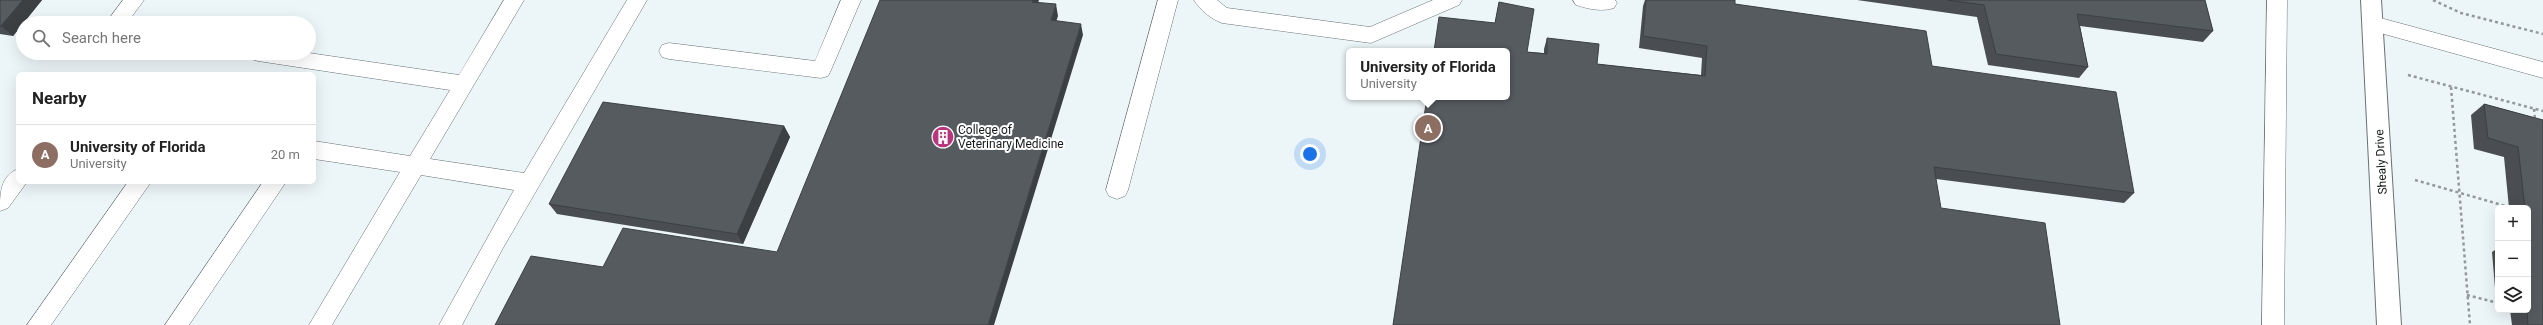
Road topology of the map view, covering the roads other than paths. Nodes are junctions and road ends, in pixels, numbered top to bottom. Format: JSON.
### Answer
{"nodes":[{"id":1,"x":134,"y":0,"type":"edge"},
{"id":2,"x":514,"y":0,"type":"edge"},
{"id":3,"x":637,"y":0,"type":"edge"},
{"id":4,"x":851,"y":0,"type":"edge"},
{"id":5,"x":1168,"y":0,"type":"edge"},
{"id":6,"x":1204,"y":0,"type":"edge"},
{"id":7,"x":1452,"y":0,"type":"edge"},
{"id":8,"x":1583,"y":0,"type":"edge"},
{"id":9,"x":2277,"y":0,"type":"edge"},
{"id":10,"x":2371,"y":0,"type":"edge"},
{"id":11,"x":1607,"y":4,"type":"dead end"},
{"id":12,"x":121,"y":16,"type":"edge"},
{"id":13,"x":2373,"y":24,"type":"junction"},
{"id":14,"x":668,"y":51,"type":"dead end"},
{"id":15,"x":305,"y":60,"type":"edge"},
{"id":16,"x":2543,"y":70,"type":"edge"},
{"id":17,"x":464,"y":84,"type":"junction"},
{"id":18,"x":316,"y":150,"type":"edge"},
{"id":19,"x":415,"y":166,"type":"junction"},
{"id":20,"x":16,"y":181,"type":"edge"},
{"id":21,"x":529,"y":183,"type":"junction"},
{"id":22,"x":139,"y":184,"type":"edge"},
{"id":23,"x":273,"y":184,"type":"edge"},
{"id":24,"x":1117,"y":190,"type":"dead end"},
{"id":25,"x":0,"y":202,"type":"edge"},
{"id":26,"x":38,"y":325,"type":"edge"},
{"id":27,"x":176,"y":325,"type":"edge"},
{"id":28,"x":320,"y":325,"type":"edge"},
{"id":29,"x":450,"y":325,"type":"edge"},
{"id":30,"x":2273,"y":325,"type":"edge"},
{"id":31,"x":2389,"y":325,"type":"edge"}],
"edges":[{"from":1,"to":12,"type":"lane"},
{"from":2,"to":17,"type":"lane"},
{"from":3,"to":21,"type":"lane"},
{"from":4,"to":14,"type":"lane"},
{"from":5,"to":24,"type":"lane"},
{"from":6,"to":7,"type":"lane"},
{"from":8,"to":11,"type":"lane"},
{"from":9,"to":30,"type":"lane"},
{"from":10,"to":13,"type":"street","name":"Shealy Drive"},
{"from":13,"to":16,"type":"lane"},
{"from":13,"to":31,"type":"street","name":"Shealy Drive"},
{"from":15,"to":17,"type":"lane"},
{"from":17,"to":19,"type":"lane"},
{"from":18,"to":19,"type":"lane"},
{"from":19,"to":21,"type":"lane"},
{"from":19,"to":28,"type":"lane"},
{"from":20,"to":25,"type":"lane"},
{"from":21,"to":29,"type":"lane"},
{"from":22,"to":26,"type":"lane"},
{"from":23,"to":27,"type":"lane"}]}
